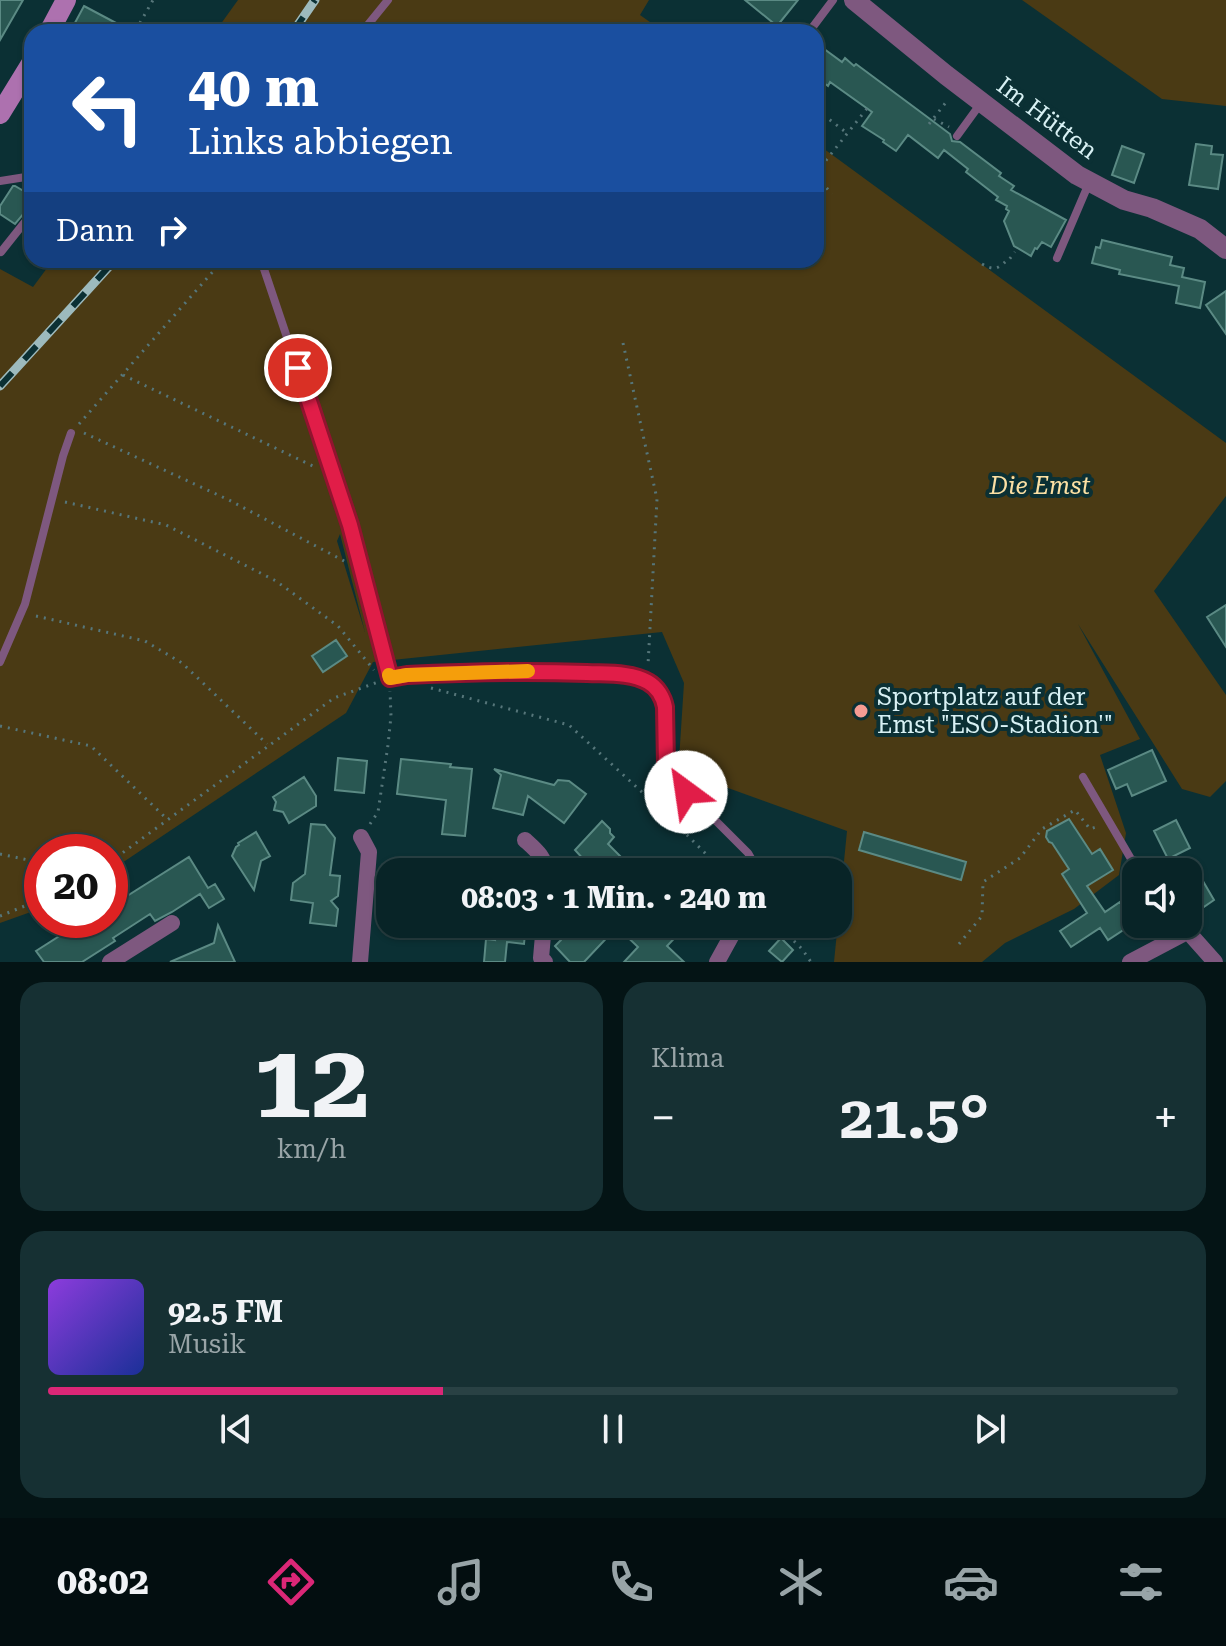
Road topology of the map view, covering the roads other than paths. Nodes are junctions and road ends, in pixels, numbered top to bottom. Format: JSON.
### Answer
{"nodes":[{"id":1,"x":66,"y":0,"type":"edge"},
{"id":2,"x":388,"y":0,"type":"edge"},
{"id":3,"x":833,"y":0,"type":"edge"},
{"id":4,"x":854,"y":0,"type":"edge"},
{"id":5,"x":53,"y":24,"type":"edge"},
{"id":6,"x":368,"y":24,"type":"edge"},
{"id":7,"x":815,"y":24,"type":"edge"},
{"id":8,"x":24,"y":75,"type":"edge"},
{"id":9,"x":982,"y":103,"type":"junction"},
{"id":10,"x":0,"y":114,"type":"edge"},
{"id":11,"x":957,"y":136,"type":"dead end"},
{"id":12,"x":24,"y":177,"type":"edge"},
{"id":13,"x":0,"y":181,"type":"edge"},
{"id":14,"x":1089,"y":182,"type":"junction"},
{"id":15,"x":24,"y":223,"type":"edge"},
{"id":16,"x":1226,"y":249,"type":"edge"},
{"id":17,"x":1,"y":252,"type":"edge"},
{"id":18,"x":1057,"y":258,"type":"dead end"},
{"id":19,"x":264,"y":268,"type":"edge"},
{"id":20,"x":71,"y":433,"type":"dead end"},
{"id":21,"x":0,"y":662,"type":"edge"},
{"id":22,"x":1083,"y":777,"type":"dead end"},
{"id":23,"x":361,"y":837,"type":"road end"},
{"id":24,"x":525,"y":840,"type":"dead end"},
{"id":25,"x":542,"y":858,"type":"edge"},
{"id":26,"x":751,"y":858,"type":"edge"},
{"id":27,"x":1131,"y":858,"type":"edge"},
{"id":28,"x":172,"y":923,"type":"dead end"},
{"id":29,"x":543,"y":938,"type":"edge"},
{"id":30,"x":730,"y":938,"type":"edge"},
{"id":31,"x":1168,"y":938,"type":"edge"},
{"id":32,"x":1193,"y":938,"type":"edge"},
{"id":33,"x":110,"y":962,"type":"edge"},
{"id":34,"x":360,"y":962,"type":"edge"},
{"id":35,"x":545,"y":962,"type":"edge"},
{"id":36,"x":717,"y":962,"type":"edge"},
{"id":37,"x":1130,"y":962,"type":"edge"},
{"id":38,"x":1215,"y":962,"type":"edge"}],
"edges":[{"from":1,"to":5,"type":"main road"},
{"from":2,"to":6,"type":"lane"},
{"from":3,"to":7,"type":"lane"},
{"from":4,"to":9,"type":"street","name":"Im Hütten"},
{"from":8,"to":10,"type":"main road"},
{"from":9,"to":11,"type":"lane"},
{"from":9,"to":14,"type":"street","name":"Im Hütten"},
{"from":12,"to":13,"type":"lane"},
{"from":14,"to":16,"type":"street","name":"Im Hütten"},
{"from":14,"to":18,"type":"lane"},
{"from":15,"to":17,"type":"lane"},
{"from":19,"to":26,"type":"lane"},
{"from":20,"to":21,"type":"lane"},
{"from":22,"to":27,"type":"lane"},
{"from":23,"to":34,"type":"street"},
{"from":24,"to":25,"type":"street"},
{"from":28,"to":33,"type":"street"},
{"from":29,"to":35,"type":"street"},
{"from":30,"to":36,"type":"street"},
{"from":31,"to":37,"type":"street"},
{"from":32,"to":38,"type":"street"}]}
